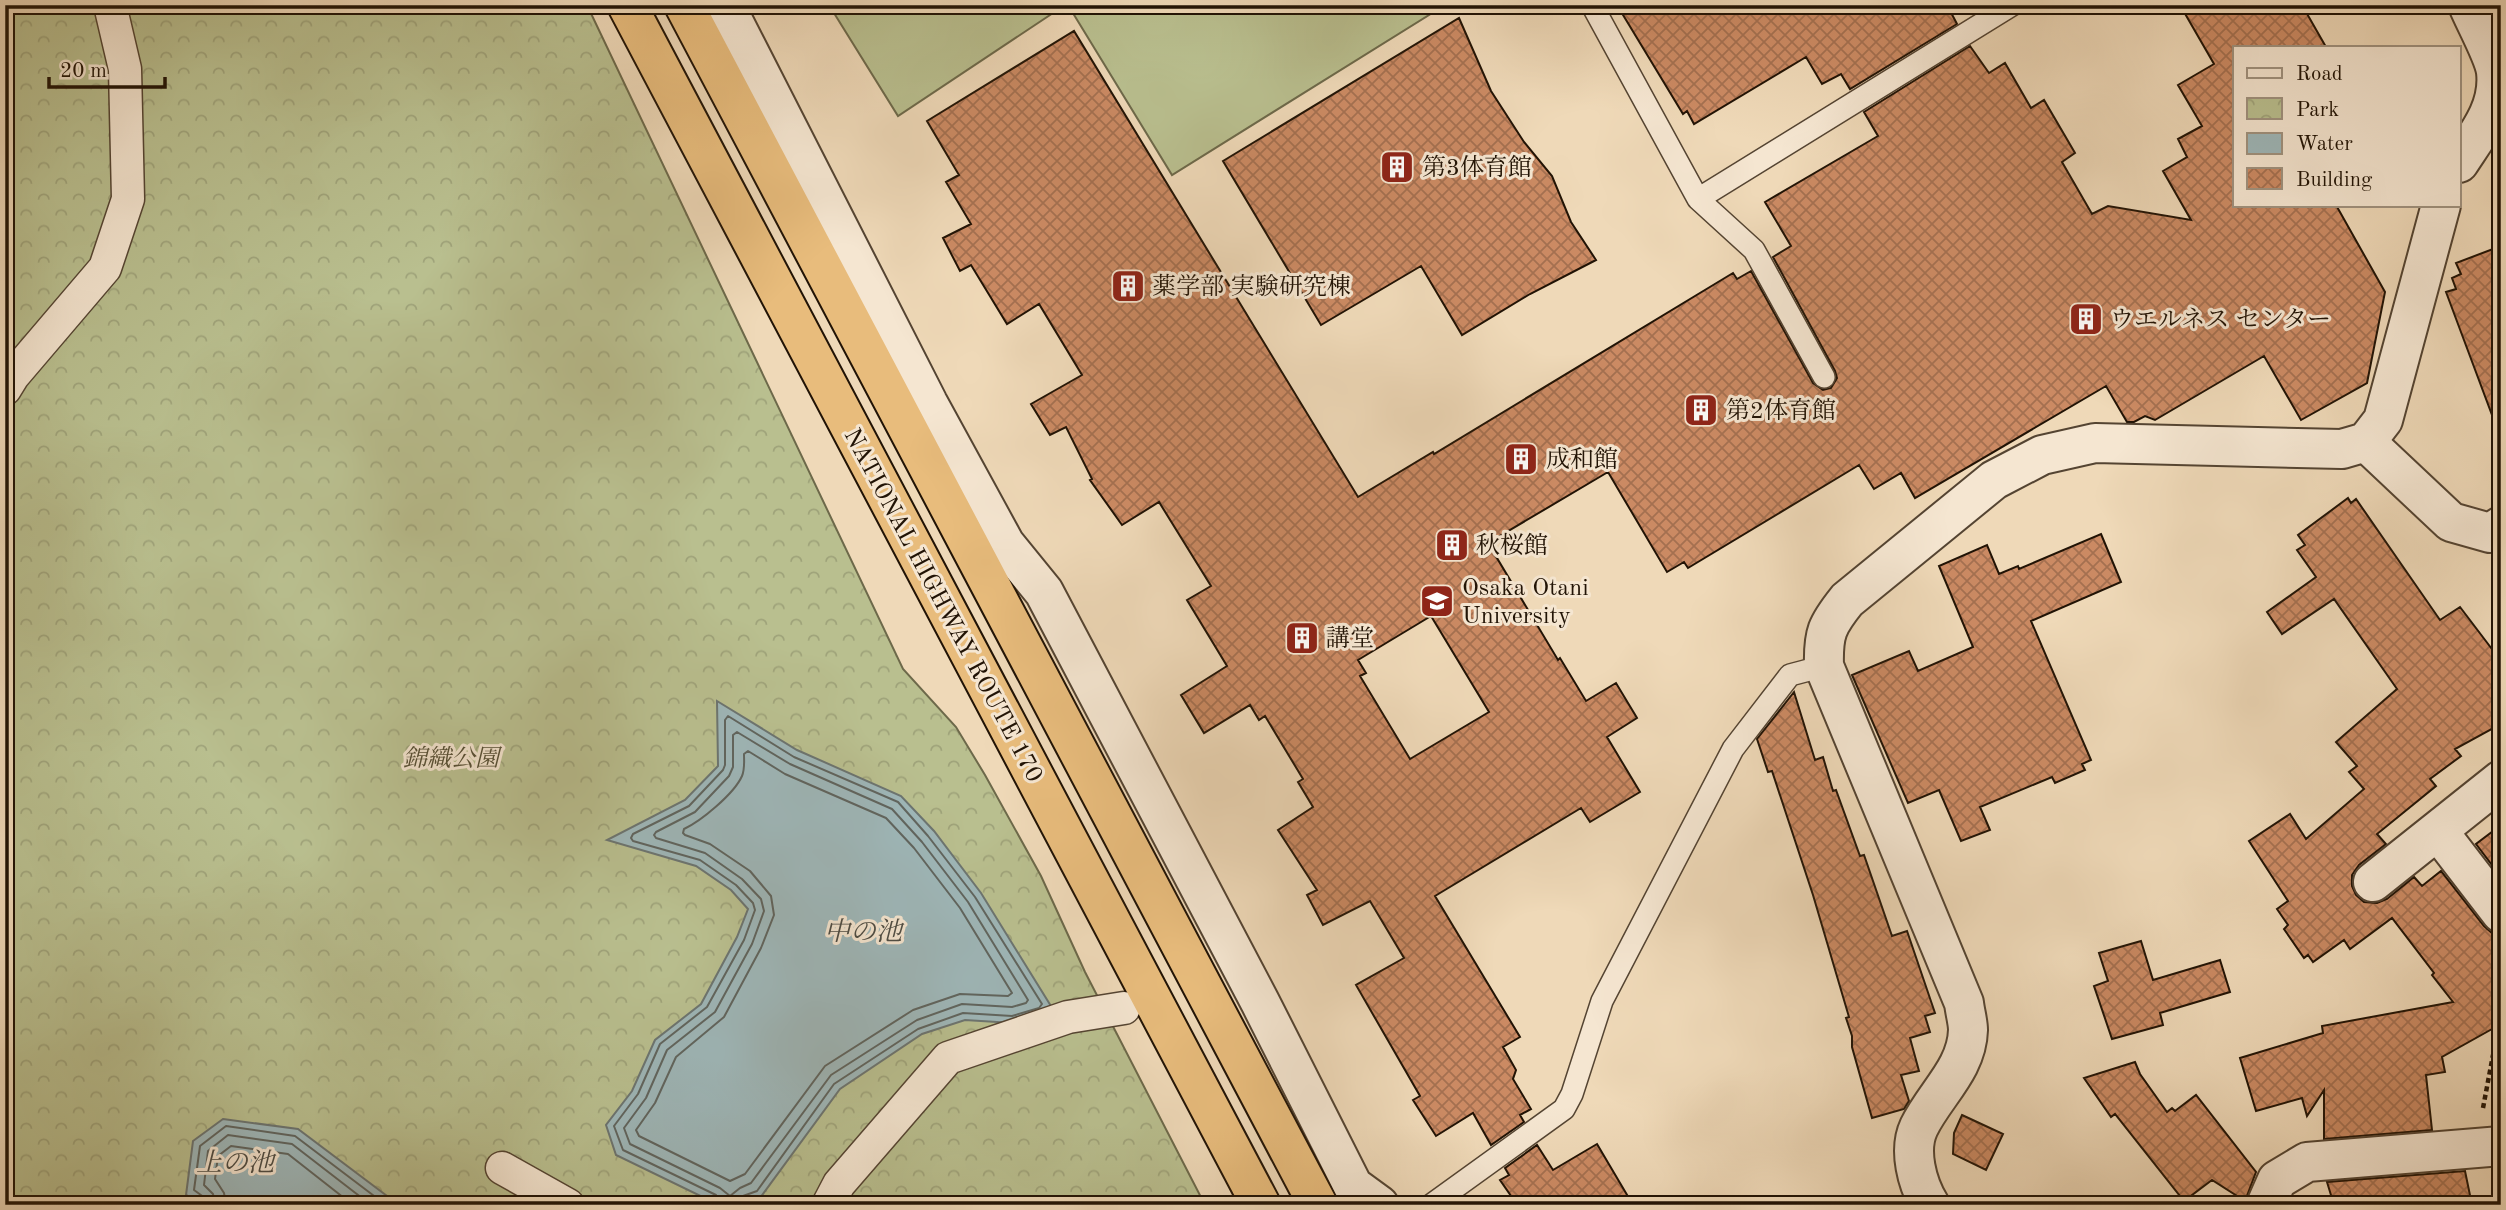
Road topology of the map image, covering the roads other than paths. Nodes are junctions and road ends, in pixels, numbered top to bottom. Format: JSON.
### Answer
{"nodes":[{"id":1,"x":110,"y":5,"type":"edge"},
{"id":2,"x":628,"y":5,"type":"edge"},
{"id":3,"x":684,"y":5,"type":"edge"},
{"id":4,"x":725,"y":5,"type":"edge"},
{"id":5,"x":1592,"y":5,"type":"edge"},
{"id":6,"x":2012,"y":5,"type":"edge"},
{"id":7,"x":2468,"y":5,"type":"edge"},
{"id":8,"x":2498,"y":70,"type":"edge"},
{"id":9,"x":2460,"y":162,"type":"edge"},
{"id":10,"x":1698,"y":199,"type":"junction"},
{"id":11,"x":2441,"y":206,"type":"edge"},
{"id":12,"x":1824,"y":377,"type":"dead end"},
{"id":13,"x":5,"y":389,"type":"edge"},
{"id":14,"x":2366,"y":442,"type":"junction"},
{"id":15,"x":2501,"y":526,"type":"edge"},
{"id":16,"x":1824,"y":666,"type":"junction"},
{"id":17,"x":2501,"y":780,"type":"edge"},
{"id":18,"x":2438,"y":831,"type":"junction"},
{"id":19,"x":2373,"y":882,"type":"dead end"},
{"id":20,"x":2501,"y":913,"type":"edge"},
{"id":21,"x":1124,"y":1008,"type":"dead end"},
{"id":22,"x":2492,"y":1147,"type":"edge"},
{"id":23,"x":502,"y":1168,"type":"dead end"},
{"id":24,"x":568,"y":1205,"type":"edge"},
{"id":25,"x":828,"y":1205,"type":"edge"},
{"id":26,"x":1261,"y":1205,"type":"edge"},
{"id":27,"x":1318,"y":1205,"type":"edge"},
{"id":28,"x":1379,"y":1205,"type":"edge"},
{"id":29,"x":1432,"y":1205,"type":"edge"},
{"id":30,"x":1930,"y":1205,"type":"edge"},
{"id":31,"x":2266,"y":1205,"type":"edge"}],
"edges":[{"from":1,"to":13,"type":"street"},
{"from":2,"to":26,"type":"highway","name":"NATIONAL HIGHWAY ROUTE 170"},
{"from":3,"to":27,"type":"highway","name":"NATIONAL HIGHWAY ROUTE 170"},
{"from":4,"to":28,"type":"street"},
{"from":5,"to":10,"type":"lane"},
{"from":6,"to":10,"type":"lane"},
{"from":7,"to":8,"type":"street"},
{"from":8,"to":9,"type":"street"},
{"from":10,"to":12,"type":"lane"},
{"from":11,"to":14,"type":"street"},
{"from":14,"to":15,"type":"street"},
{"from":14,"to":16,"type":"street"},
{"from":16,"to":29,"type":"lane"},
{"from":16,"to":30,"type":"street"},
{"from":17,"to":18,"type":"street"},
{"from":18,"to":19,"type":"street"},
{"from":18,"to":20,"type":"street"},
{"from":21,"to":25,"type":"street"},
{"from":22,"to":31,"type":"street"},
{"from":23,"to":24,"type":"street"}]}
